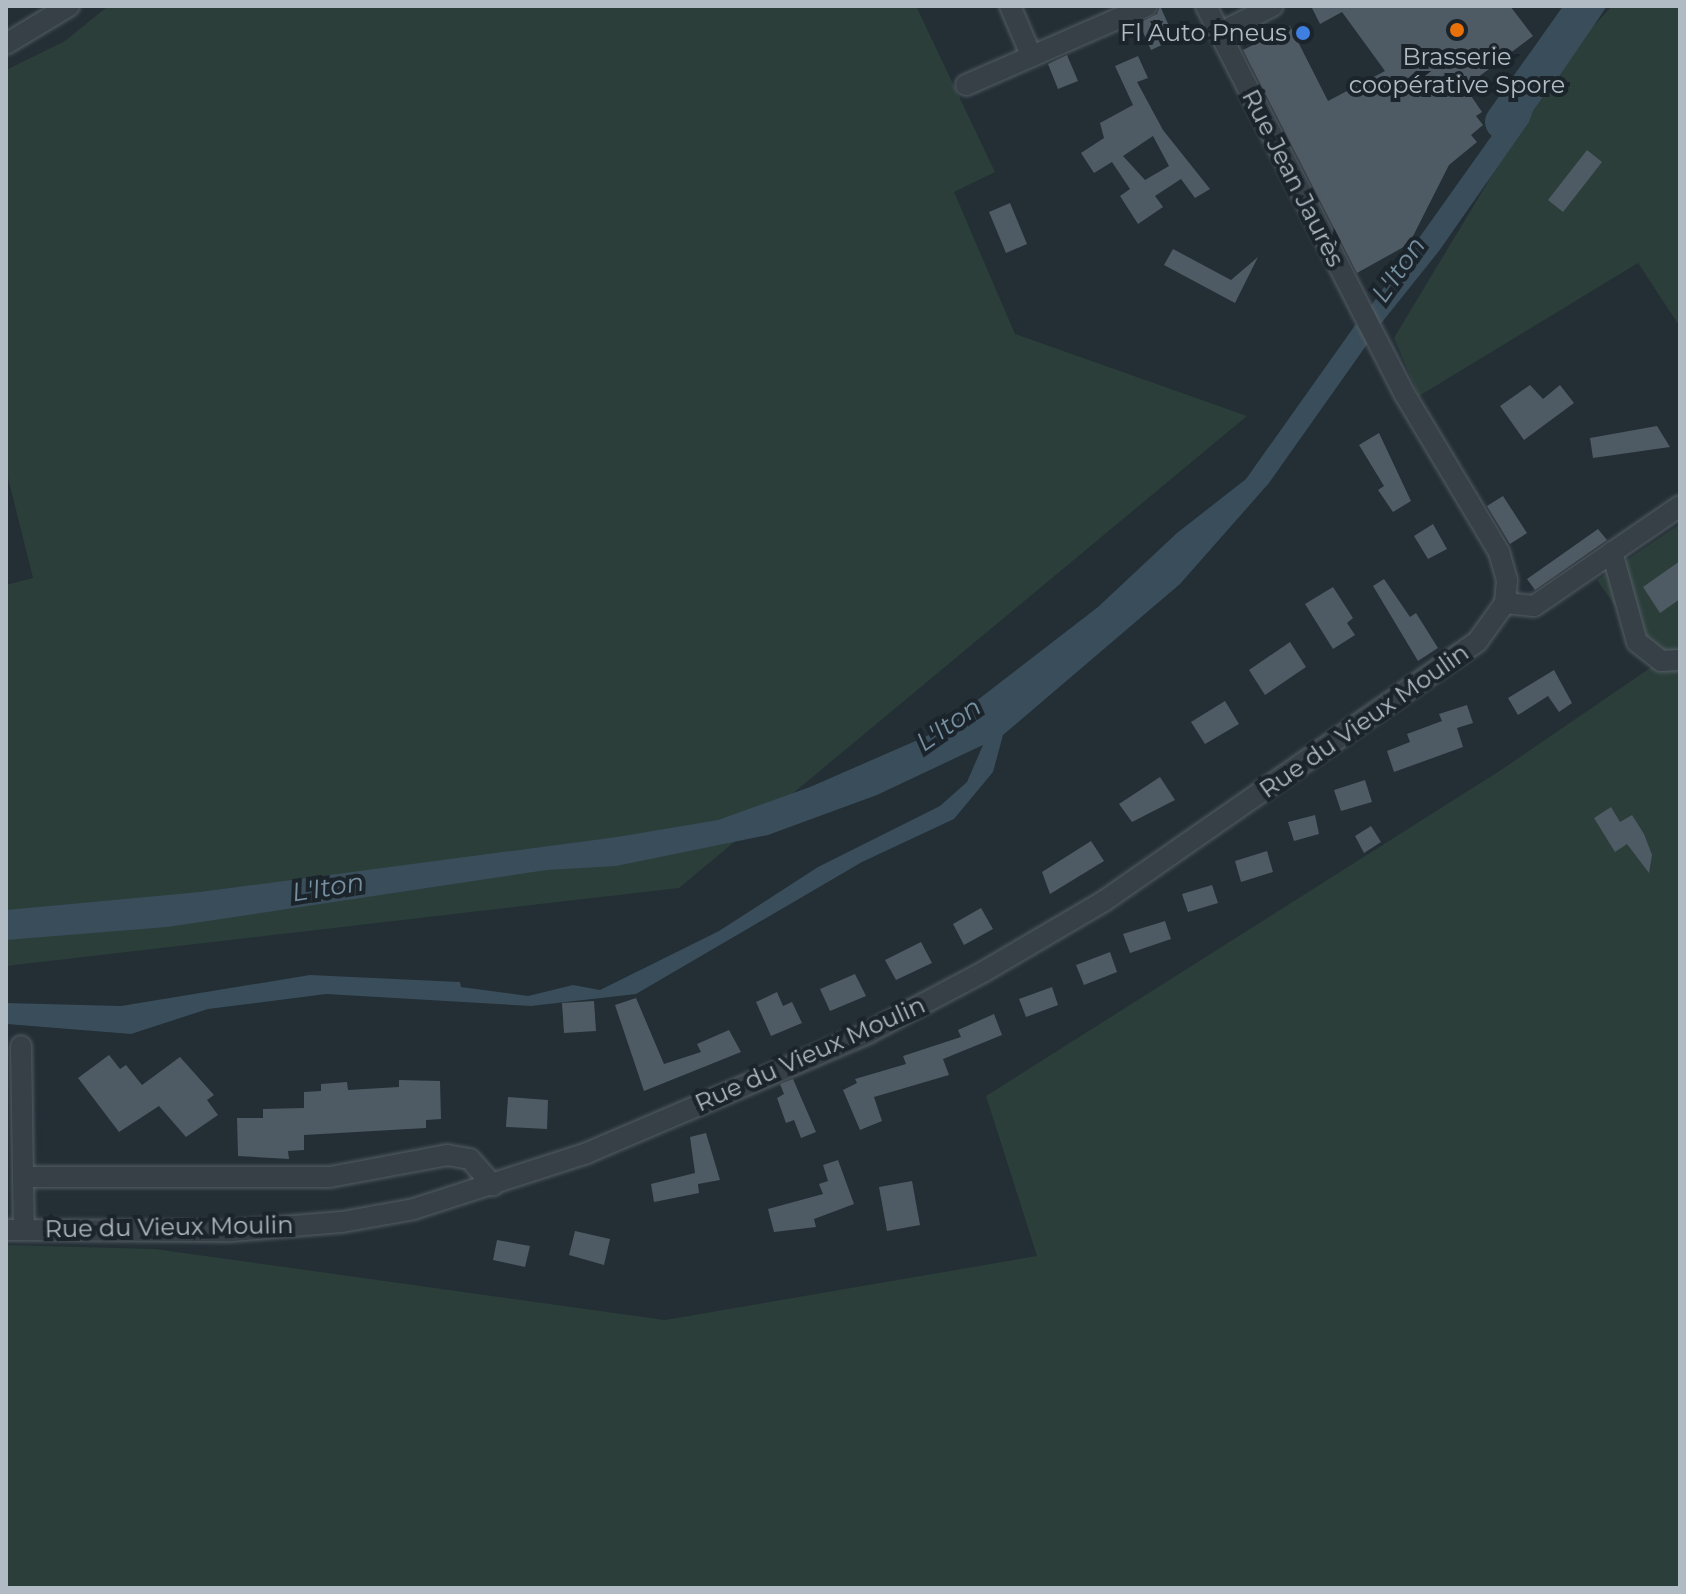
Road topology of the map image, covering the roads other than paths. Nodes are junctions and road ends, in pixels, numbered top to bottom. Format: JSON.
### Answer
{"nodes":[{"id":1,"x":69,"y":6,"type":"edge"},
{"id":2,"x":1010,"y":6,"type":"edge"},
{"id":3,"x":1147,"y":6,"type":"edge"},
{"id":4,"x":1206,"y":6,"type":"edge"},
{"id":5,"x":1273,"y":6,"type":"edge"},
{"id":6,"x":1220,"y":33,"type":"junction"},
{"id":7,"x":6,"y":44,"type":"edge"},
{"id":8,"x":1031,"y":55,"type":"junction"},
{"id":9,"x":966,"y":85,"type":"dead end"},
{"id":10,"x":1680,"y":506,"type":"edge"},
{"id":11,"x":1612,"y":552,"type":"junction"},
{"id":12,"x":1505,"y":603,"type":"junction"},
{"id":13,"x":1680,"y":660,"type":"edge"},
{"id":14,"x":21,"y":1046,"type":"dead end"},
{"id":15,"x":23,"y":1177,"type":"junction"},
{"id":16,"x":493,"y":1185,"type":"junction"},
{"id":17,"x":15,"y":1230,"type":"edge"}],
"edges":[{"from":1,"to":7,"type":"street"},
{"from":2,"to":8,"type":"street"},
{"from":3,"to":8,"type":"street"},
{"from":4,"to":6,"type":"street","name":"Rue Jean Jaurès"},
{"from":5,"to":6,"type":"street"},
{"from":6,"to":12,"type":"street","name":"Rue Jean Jaurès"},
{"from":8,"to":9,"type":"street"},
{"from":10,"to":11,"type":"street"},
{"from":11,"to":12,"type":"street"},
{"from":11,"to":13,"type":"street"},
{"from":12,"to":16,"type":"street","name":"Rue du Vieux Moulin"},
{"from":14,"to":15,"type":"street"},
{"from":15,"to":16,"type":"street"},
{"from":15,"to":17,"type":"street"},
{"from":16,"to":17,"type":"street","name":"Rue du Vieux Moulin"}]}
